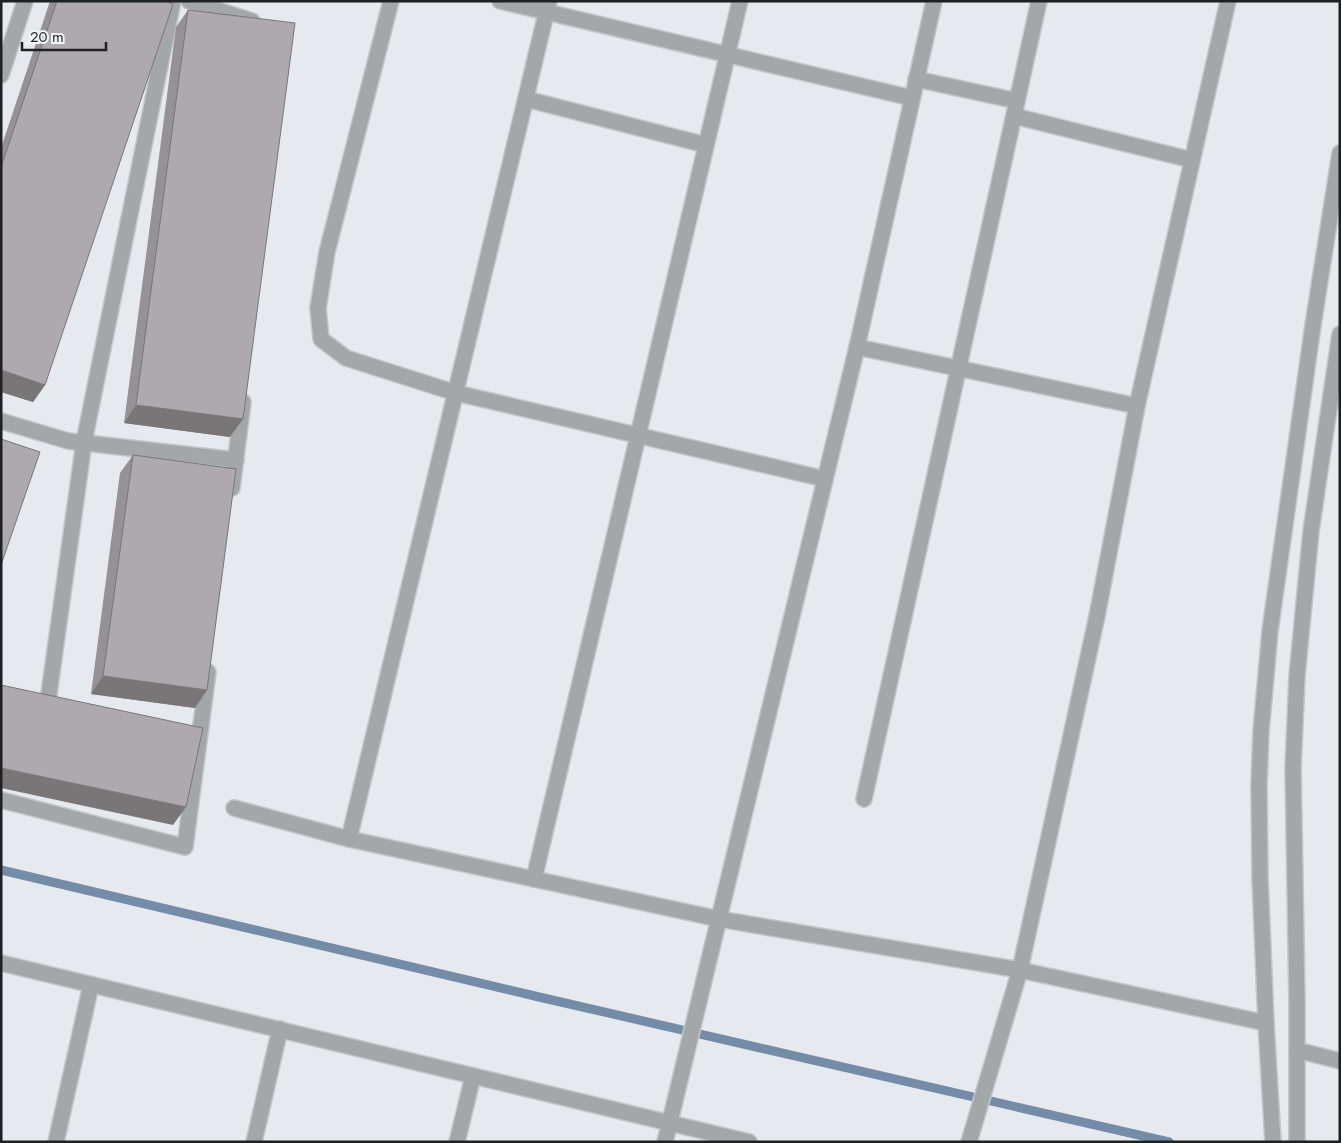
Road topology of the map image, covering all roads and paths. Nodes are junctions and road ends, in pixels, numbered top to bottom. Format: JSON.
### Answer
{"nodes":[{"id":1,"x":25,"y":1,"type":"edge"},
{"id":2,"x":172,"y":1,"type":"edge"},
{"id":3,"x":189,"y":1,"type":"edge"},
{"id":4,"x":391,"y":1,"type":"edge"},
{"id":5,"x":500,"y":1,"type":"edge"},
{"id":6,"x":740,"y":1,"type":"edge"},
{"id":7,"x":934,"y":1,"type":"edge"},
{"id":8,"x":1039,"y":1,"type":"edge"},
{"id":9,"x":1228,"y":1,"type":"edge"},
{"id":10,"x":548,"y":7,"type":"edge"},
{"id":11,"x":264,"y":25,"type":"edge"},
{"id":12,"x":727,"y":55,"type":"junction"},
{"id":13,"x":1,"y":75,"type":"edge"},
{"id":14,"x":916,"y":79,"type":"junction"},
{"id":15,"x":912,"y":98,"type":"junction"},
{"id":16,"x":526,"y":99,"type":"junction"},
{"id":17,"x":1017,"y":101,"type":"junction"},
{"id":18,"x":1014,"y":116,"type":"junction"},
{"id":19,"x":706,"y":145,"type":"junction"},
{"id":20,"x":1340,"y":153,"type":"edge"},
{"id":21,"x":1192,"y":160,"type":"junction"},
{"id":22,"x":1340,"y":334,"type":"edge"},
{"id":23,"x":857,"y":347,"type":"junction"},
{"id":24,"x":958,"y":369,"type":"junction"},
{"id":25,"x":246,"y":383,"type":"edge"},
{"id":26,"x":456,"y":393,"type":"junction"},
{"id":27,"x":1136,"y":406,"type":"junction"},
{"id":28,"x":1,"y":421,"type":"edge"},
{"id":29,"x":638,"y":436,"type":"junction"},
{"id":30,"x":84,"y":442,"type":"junction"},
{"id":31,"x":236,"y":460,"type":"junction"},
{"id":32,"x":825,"y":479,"type":"junction"},
{"id":33,"x":231,"y":500,"type":"edge"},
{"id":34,"x":210,"y":657,"type":"edge"},
{"id":35,"x":29,"y":696,"type":"edge"},
{"id":36,"x":48,"y":701,"type":"junction"},
{"id":37,"x":67,"y":705,"type":"edge"},
{"id":38,"x":181,"y":731,"type":"edge"},
{"id":39,"x":200,"y":735,"type":"junction"},
{"id":40,"x":864,"y":799,"type":"dead end"},
{"id":41,"x":1,"y":800,"type":"edge"},
{"id":42,"x":234,"y":808,"type":"dead end"},
{"id":43,"x":349,"y":839,"type":"junction"},
{"id":44,"x":534,"y":879,"type":"junction"},
{"id":45,"x":719,"y":920,"type":"junction"},
{"id":46,"x":1,"y":963,"type":"edge"},
{"id":47,"x":1020,"y":970,"type":"junction"},
{"id":48,"x":91,"y":985,"type":"junction"},
{"id":49,"x":1266,"y":1023,"type":"junction"},
{"id":50,"x":280,"y":1029,"type":"junction"},
{"id":51,"x":1297,"y":1050,"type":"junction"},
{"id":52,"x":1340,"y":1061,"type":"edge"},
{"id":53,"x":473,"y":1076,"type":"junction"},
{"id":54,"x":669,"y":1123,"type":"junction"},
{"id":55,"x":1273,"y":1135,"type":"edge"},
{"id":56,"x":56,"y":1142,"type":"edge"},
{"id":57,"x":254,"y":1142,"type":"edge"},
{"id":58,"x":457,"y":1142,"type":"edge"},
{"id":59,"x":665,"y":1142,"type":"edge"},
{"id":60,"x":749,"y":1142,"type":"edge"},
{"id":61,"x":968,"y":1142,"type":"edge"},
{"id":62,"x":1297,"y":1142,"type":"edge"}],
"edges":[{"from":1,"to":13,"type":"street"},
{"from":2,"to":30,"type":"street"},
{"from":3,"to":11,"type":"street"},
{"from":4,"to":26,"type":"street"},
{"from":5,"to":10,"type":"street"},
{"from":6,"to":12,"type":"street"},
{"from":7,"to":14,"type":"street"},
{"from":8,"to":17,"type":"street"},
{"from":9,"to":21,"type":"street"},
{"from":10,"to":12,"type":"street"},
{"from":10,"to":16,"type":"street"},
{"from":12,"to":15,"type":"street"},
{"from":12,"to":19,"type":"street"},
{"from":14,"to":15,"type":"street"},
{"from":14,"to":17,"type":"street"},
{"from":15,"to":23,"type":"street"},
{"from":16,"to":19,"type":"street"},
{"from":16,"to":26,"type":"street"},
{"from":17,"to":18,"type":"street"},
{"from":18,"to":21,"type":"street"},
{"from":18,"to":24,"type":"street"},
{"from":19,"to":29,"type":"street"},
{"from":20,"to":49,"type":"street"},
{"from":21,"to":27,"type":"street"},
{"from":22,"to":51,"type":"street"},
{"from":23,"to":24,"type":"street"},
{"from":23,"to":32,"type":"street"},
{"from":24,"to":27,"type":"street"},
{"from":24,"to":40,"type":"street"},
{"from":25,"to":31,"type":"street"},
{"from":26,"to":29,"type":"street"},
{"from":26,"to":43,"type":"street"},
{"from":27,"to":47,"type":"street"},
{"from":28,"to":30,"type":"street"},
{"from":29,"to":32,"type":"street"},
{"from":29,"to":44,"type":"street"},
{"from":30,"to":31,"type":"street"},
{"from":30,"to":36,"type":"street"},
{"from":31,"to":33,"type":"street"},
{"from":32,"to":45,"type":"street"},
{"from":34,"to":39,"type":"street"},
{"from":35,"to":36,"type":"street"},
{"from":36,"to":37,"type":"street"},
{"from":38,"to":39,"type":"street"},
{"from":39,"to":41,"type":"street"},
{"from":42,"to":43,"type":"street"},
{"from":43,"to":44,"type":"street"},
{"from":44,"to":45,"type":"street"},
{"from":45,"to":47,"type":"street"},
{"from":45,"to":54,"type":"street"},
{"from":46,"to":48,"type":"street"},
{"from":47,"to":49,"type":"street"},
{"from":47,"to":61,"type":"street"},
{"from":48,"to":50,"type":"street"},
{"from":48,"to":56,"type":"street"},
{"from":49,"to":55,"type":"street"},
{"from":50,"to":53,"type":"street"},
{"from":50,"to":57,"type":"street"},
{"from":51,"to":52,"type":"street"},
{"from":51,"to":62,"type":"street"},
{"from":53,"to":54,"type":"street"},
{"from":53,"to":58,"type":"street"},
{"from":54,"to":59,"type":"street"},
{"from":54,"to":60,"type":"street"}]}
